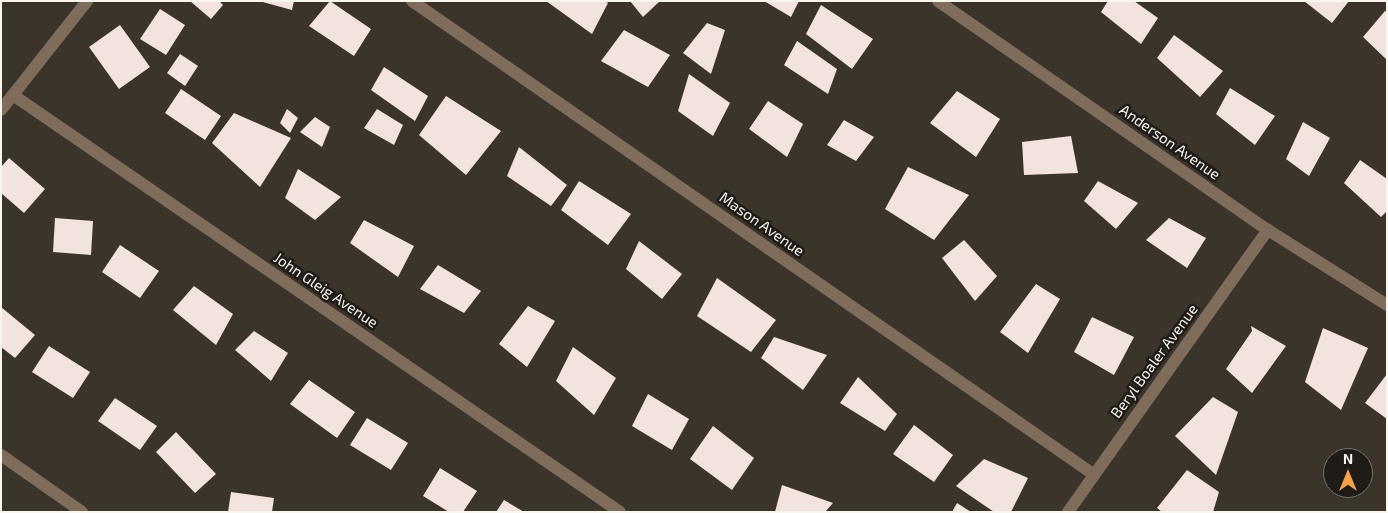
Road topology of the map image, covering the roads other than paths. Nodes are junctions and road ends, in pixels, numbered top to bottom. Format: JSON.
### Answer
{"nodes":[{"id":1,"x":87,"y":1,"type":"edge"},
{"id":2,"x":412,"y":1,"type":"edge"},
{"id":3,"x":938,"y":1,"type":"edge"},
{"id":4,"x":13,"y":95,"type":"junction"},
{"id":5,"x":1,"y":110,"type":"edge"},
{"id":6,"x":1268,"y":230,"type":"junction"},
{"id":7,"x":1387,"y":305,"type":"edge"},
{"id":8,"x":1,"y":455,"type":"edge"},
{"id":9,"x":1093,"y":474,"type":"junction"},
{"id":10,"x":73,"y":509,"type":"edge"},
{"id":11,"x":620,"y":512,"type":"edge"},
{"id":12,"x":1068,"y":512,"type":"edge"}],
"edges":[{"from":1,"to":4,"type":"street"},
{"from":2,"to":9,"type":"street","name":"Mason Avenue"},
{"from":3,"to":6,"type":"street","name":"Anderson Avenue"},
{"from":4,"to":5,"type":"street"},
{"from":4,"to":11,"type":"street","name":"John Gleig Avenue"},
{"from":6,"to":7,"type":"street","name":"Anderson Avenue"},
{"from":6,"to":9,"type":"street","name":"Beryl Boaler Avenue"},
{"from":8,"to":10,"type":"street"},
{"from":9,"to":12,"type":"street","name":"Beryl Boaler Avenue"}]}
